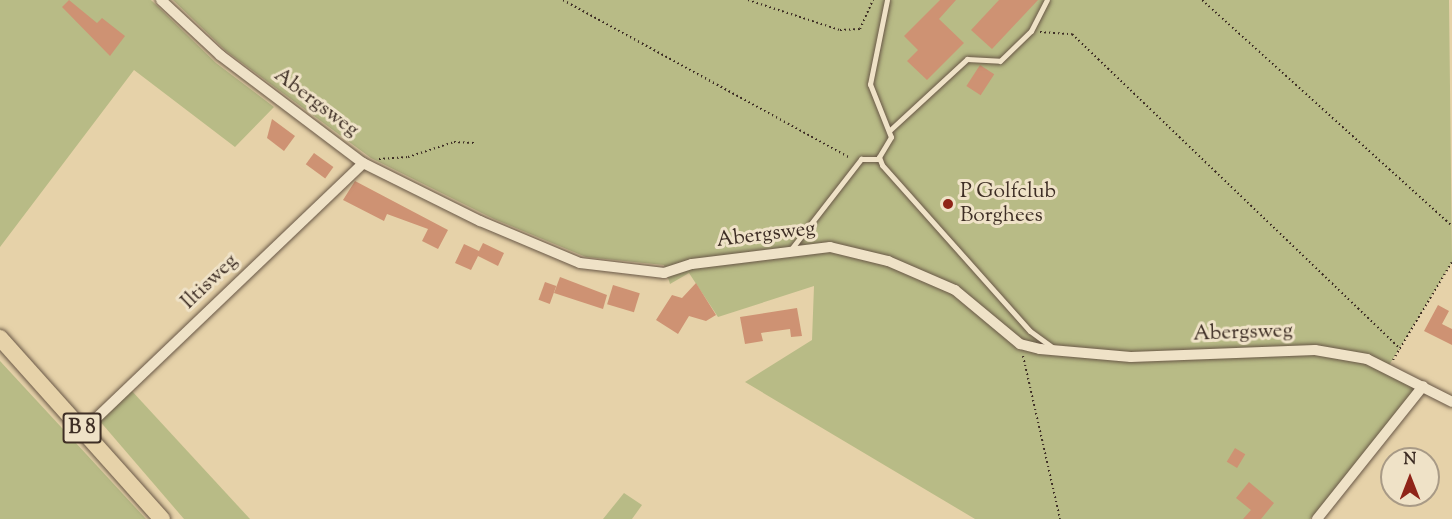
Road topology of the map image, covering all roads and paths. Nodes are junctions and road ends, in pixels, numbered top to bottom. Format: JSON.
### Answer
{"nodes":[{"id":1,"x":161,"y":0,"type":"edge"},
{"id":2,"x":563,"y":0,"type":"edge"},
{"id":3,"x":748,"y":0,"type":"edge"},
{"id":4,"x":873,"y":0,"type":"edge"},
{"id":5,"x":887,"y":0,"type":"edge"},
{"id":6,"x":1047,"y":0,"type":"edge"},
{"id":7,"x":1202,"y":0,"type":"edge"},
{"id":8,"x":1031,"y":31,"type":"junction"},
{"id":9,"x":890,"y":130,"type":"junction"},
{"id":10,"x":474,"y":143,"type":"dead end"},
{"id":11,"x":861,"y":159,"type":"junction"},
{"id":12,"x":879,"y":159,"type":"junction"},
{"id":13,"x":366,"y":164,"type":"junction"},
{"id":14,"x":1452,"y":226,"type":"edge"},
{"id":15,"x":792,"y":249,"type":"junction"},
{"id":16,"x":1452,"y":262,"type":"edge"},
{"id":17,"x":0,"y":338,"type":"edge"},
{"id":18,"x":1020,"y":344,"type":"junction"},
{"id":19,"x":1400,"y":349,"type":"junction"},
{"id":20,"x":1060,"y":354,"type":"junction"},
{"id":21,"x":1388,"y":367,"type":"junction"},
{"id":22,"x":1423,"y":386,"type":"junction"},
{"id":23,"x":1452,"y":402,"type":"edge"},
{"id":24,"x":84,"y":430,"type":"junction"},
{"id":25,"x":162,"y":519,"type":"edge"},
{"id":26,"x":1060,"y":519,"type":"edge"},
{"id":27,"x":1317,"y":519,"type":"edge"}],
"edges":[{"from":1,"to":13,"type":"street","name":"Abergsweg"},
{"from":2,"to":11,"type":"path"},
{"from":3,"to":4,"type":"path"},
{"from":5,"to":9,"type":"lane"},
{"from":6,"to":8,"type":"lane"},
{"from":7,"to":14,"type":"path"},
{"from":8,"to":9,"type":"lane"},
{"from":8,"to":19,"type":"path"},
{"from":9,"to":12,"type":"lane"},
{"from":10,"to":13,"type":"path"},
{"from":11,"to":12,"type":"lane"},
{"from":11,"to":15,"type":"lane"},
{"from":12,"to":20,"type":"lane"},
{"from":13,"to":15,"type":"street","name":"Abergsweg"},
{"from":13,"to":24,"type":"street","name":"Iltisweg"},
{"from":15,"to":18,"type":"street","name":"Abergsweg"},
{"from":16,"to":19,"type":"path"},
{"from":17,"to":24,"type":"main road","number":"B 8"},
{"from":18,"to":20,"type":"street","name":"Abergsweg"},
{"from":18,"to":26,"type":"path"},
{"from":19,"to":21,"type":"path"},
{"from":20,"to":21,"type":"street","name":"Abergsweg"},
{"from":21,"to":22,"type":"street","name":"Abergsweg"},
{"from":22,"to":23,"type":"street","name":"Abergsweg"},
{"from":22,"to":27,"type":"street"},
{"from":24,"to":25,"type":"main road","number":"B 8"}]}
